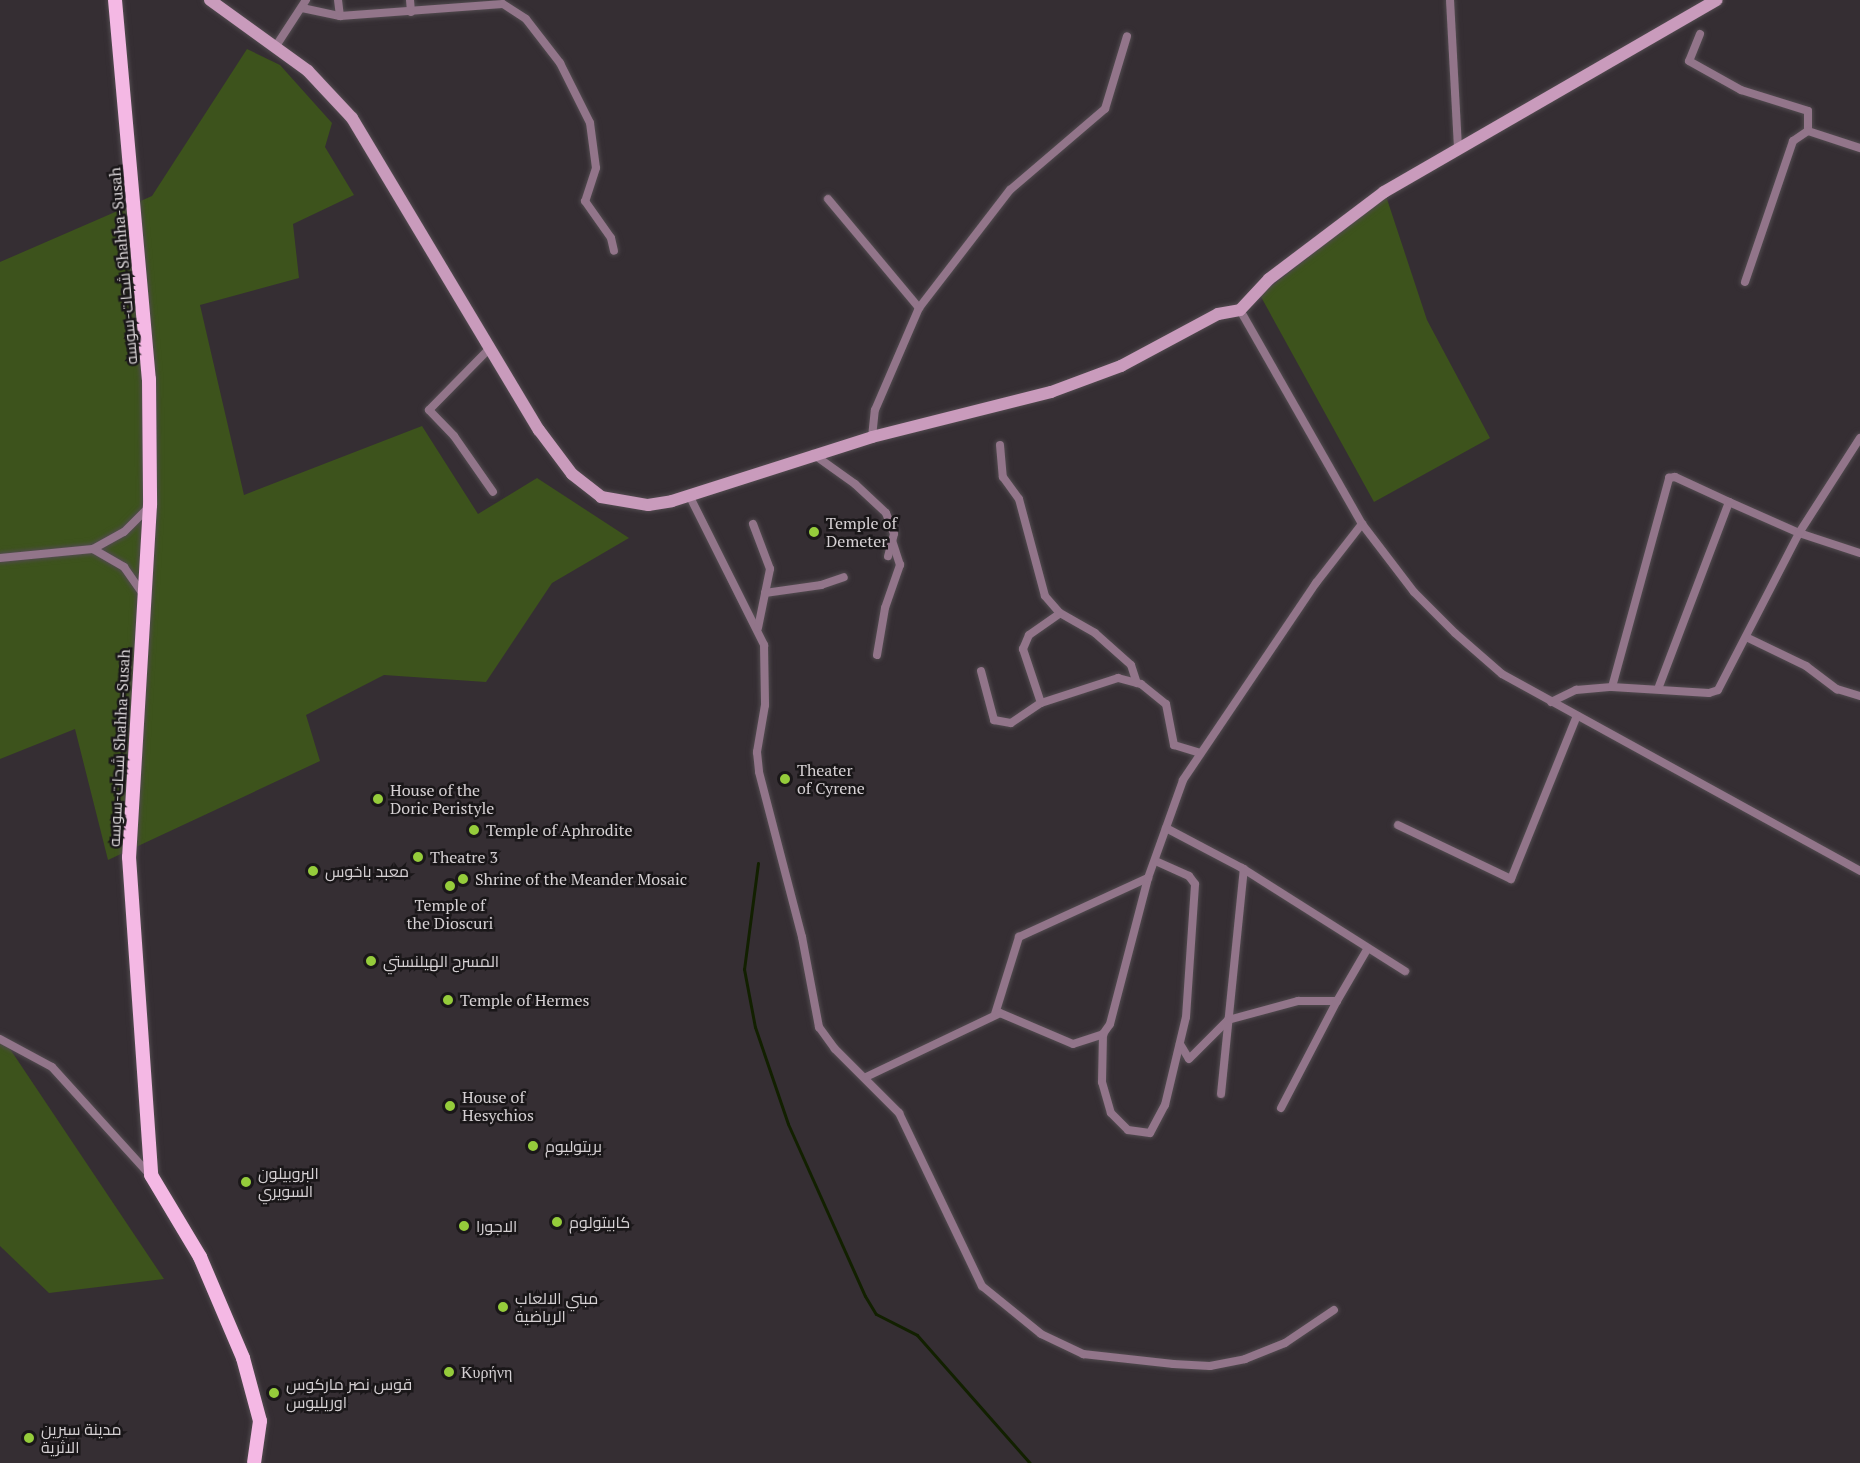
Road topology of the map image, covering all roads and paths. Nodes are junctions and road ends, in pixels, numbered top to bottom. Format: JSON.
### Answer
{"nodes":[{"id":1,"x":210,"y":0,"type":"edge"},
{"id":2,"x":338,"y":0,"type":"edge"},
{"id":3,"x":410,"y":0,"type":"edge"},
{"id":4,"x":1450,"y":0,"type":"edge"},
{"id":5,"x":1710,"y":2,"type":"edge"},
{"id":6,"x":118,"y":4,"type":"edge"},
{"id":7,"x":304,"y":4,"type":"edge"},
{"id":8,"x":411,"y":12,"type":"junction"},
{"id":9,"x":340,"y":16,"type":"junction"},
{"id":10,"x":1700,"y":34,"type":"dead end"},
{"id":11,"x":1127,"y":36,"type":"dead end"},
{"id":12,"x":276,"y":46,"type":"junction"},
{"id":13,"x":1808,"y":131,"type":"junction"},
{"id":14,"x":1860,"y":148,"type":"edge"},
{"id":15,"x":1458,"y":149,"type":"junction"},
{"id":16,"x":828,"y":199,"type":"dead end"},
{"id":17,"x":614,"y":251,"type":"dead end"},
{"id":18,"x":1745,"y":282,"type":"dead end"},
{"id":19,"x":919,"y":308,"type":"junction"},
{"id":20,"x":1240,"y":310,"type":"junction"},
{"id":21,"x":490,"y":348,"type":"junction"},
{"id":22,"x":872,"y":437,"type":"junction"},
{"id":23,"x":1860,"y":438,"type":"edge"},
{"id":24,"x":1000,"y":445,"type":"dead end"},
{"id":25,"x":812,"y":454,"type":"junction"},
{"id":26,"x":493,"y":492,"type":"dead end"},
{"id":27,"x":689,"y":495,"type":"junction"},
{"id":28,"x":1729,"y":502,"type":"junction"},
{"id":29,"x":150,"y":505,"type":"junction"},
{"id":30,"x":753,"y":524,"type":"dead end"},
{"id":31,"x":1362,"y":524,"type":"junction"},
{"id":32,"x":1798,"y":533,"type":"junction"},
{"id":33,"x":892,"y":540,"type":"junction"},
{"id":34,"x":93,"y":549,"type":"junction"},
{"id":35,"x":1860,"y":553,"type":"edge"},
{"id":36,"x":888,"y":556,"type":"dead end"},
{"id":37,"x":0,"y":558,"type":"edge"},
{"id":38,"x":844,"y":577,"type":"dead end"},
{"id":39,"x":765,"y":593,"type":"junction"},
{"id":40,"x":144,"y":596,"type":"junction"},
{"id":41,"x":1060,"y":613,"type":"junction"},
{"id":42,"x":758,"y":628,"type":"junction"},
{"id":43,"x":1746,"y":637,"type":"junction"},
{"id":44,"x":877,"y":655,"type":"dead end"},
{"id":45,"x":981,"y":671,"type":"dead end"},
{"id":46,"x":1137,"y":683,"type":"junction"},
{"id":47,"x":1612,"y":687,"type":"junction"},
{"id":48,"x":1658,"y":689,"type":"junction"},
{"id":49,"x":1860,"y":696,"type":"edge"},
{"id":50,"x":1551,"y":702,"type":"junction"},
{"id":51,"x":1041,"y":703,"type":"junction"},
{"id":52,"x":1577,"y":716,"type":"junction"},
{"id":53,"x":1201,"y":753,"type":"junction"},
{"id":54,"x":1398,"y":825,"type":"dead end"},
{"id":55,"x":1166,"y":828,"type":"junction"},
{"id":56,"x":1155,"y":861,"type":"junction"},
{"id":57,"x":1244,"y":869,"type":"junction"},
{"id":58,"x":1860,"y":871,"type":"edge"},
{"id":59,"x":1148,"y":879,"type":"junction"},
{"id":60,"x":1368,"y":948,"type":"junction"},
{"id":61,"x":1405,"y":971,"type":"dead end"},
{"id":62,"x":1337,"y":1002,"type":"junction"},
{"id":63,"x":995,"y":1014,"type":"junction"},
{"id":64,"x":1228,"y":1020,"type":"junction"},
{"id":65,"x":1103,"y":1034,"type":"junction"},
{"id":66,"x":0,"y":1039,"type":"edge"},
{"id":67,"x":1180,"y":1044,"type":"junction"},
{"id":68,"x":866,"y":1077,"type":"junction"},
{"id":69,"x":1221,"y":1094,"type":"dead end"},
{"id":70,"x":1281,"y":1108,"type":"dead end"},
{"id":71,"x":150,"y":1175,"type":"junction"},
{"id":72,"x":1334,"y":1310,"type":"dead end"},
{"id":73,"x":254,"y":1463,"type":"edge"}],
"edges":[{"from":1,"to":12,"type":"main road"},
{"from":2,"to":9,"type":"street"},
{"from":3,"to":8,"type":"street"},
{"from":4,"to":15,"type":"street"},
{"from":5,"to":15,"type":"main road"},
{"from":6,"to":29,"type":"main road","name":"شحات-سوسه Shahha-Susah"},
{"from":7,"to":9,"type":"street"},
{"from":7,"to":12,"type":"street"},
{"from":8,"to":9,"type":"street"},
{"from":8,"to":17,"type":"street"},
{"from":10,"to":13,"type":"street"},
{"from":11,"to":19,"type":"street"},
{"from":12,"to":21,"type":"main road"},
{"from":13,"to":14,"type":"street"},
{"from":13,"to":18,"type":"street"},
{"from":15,"to":20,"type":"main road"},
{"from":16,"to":19,"type":"street"},
{"from":19,"to":22,"type":"street"},
{"from":20,"to":22,"type":"main road"},
{"from":20,"to":31,"type":"street"},
{"from":21,"to":26,"type":"street"},
{"from":21,"to":27,"type":"main road"},
{"from":22,"to":25,"type":"main road"},
{"from":23,"to":32,"type":"street"},
{"from":24,"to":41,"type":"street"},
{"from":25,"to":27,"type":"main road"},
{"from":25,"to":33,"type":"street"},
{"from":27,"to":42,"type":"street"},
{"from":28,"to":32,"type":"street"},
{"from":28,"to":47,"type":"street"},
{"from":28,"to":48,"type":"street"},
{"from":29,"to":34,"type":"street"},
{"from":29,"to":40,"type":"main road","name":"شحات-سوسه Shahha-Susah"},
{"from":30,"to":39,"type":"street"},
{"from":31,"to":50,"type":"street"},
{"from":31,"to":53,"type":"street"},
{"from":32,"to":35,"type":"street"},
{"from":32,"to":43,"type":"street"},
{"from":33,"to":36,"type":"street"},
{"from":33,"to":44,"type":"street"},
{"from":34,"to":37,"type":"street"},
{"from":34,"to":40,"type":"street"},
{"from":38,"to":39,"type":"street"},
{"from":39,"to":42,"type":"street"},
{"from":40,"to":71,"type":"main road","name":"شحات-سوسه Shahha-Susah"},
{"from":41,"to":46,"type":"street"},
{"from":41,"to":51,"type":"street"},
{"from":42,"to":68,"type":"street"},
{"from":43,"to":48,"type":"street"},
{"from":43,"to":49,"type":"street"},
{"from":45,"to":51,"type":"street"},
{"from":46,"to":51,"type":"street"},
{"from":46,"to":53,"type":"street"},
{"from":47,"to":48,"type":"street"},
{"from":47,"to":50,"type":"street"},
{"from":50,"to":52,"type":"street"},
{"from":52,"to":54,"type":"street"},
{"from":52,"to":58,"type":"street"},
{"from":53,"to":55,"type":"street"},
{"from":55,"to":56,"type":"street"},
{"from":55,"to":57,"type":"street"},
{"from":56,"to":59,"type":"street"},
{"from":56,"to":67,"type":"street"},
{"from":57,"to":60,"type":"street"},
{"from":57,"to":64,"type":"street"},
{"from":59,"to":63,"type":"street"},
{"from":59,"to":65,"type":"street"},
{"from":60,"to":61,"type":"street"},
{"from":60,"to":62,"type":"street"},
{"from":62,"to":64,"type":"street"},
{"from":62,"to":70,"type":"street"},
{"from":63,"to":65,"type":"street"},
{"from":63,"to":68,"type":"street"},
{"from":64,"to":67,"type":"street"},
{"from":64,"to":69,"type":"street"},
{"from":65,"to":67,"type":"street"},
{"from":66,"to":71,"type":"street"},
{"from":68,"to":72,"type":"street"},
{"from":71,"to":73,"type":"main road","name":"شحات-سوسه Shahha-Susah"}]}
